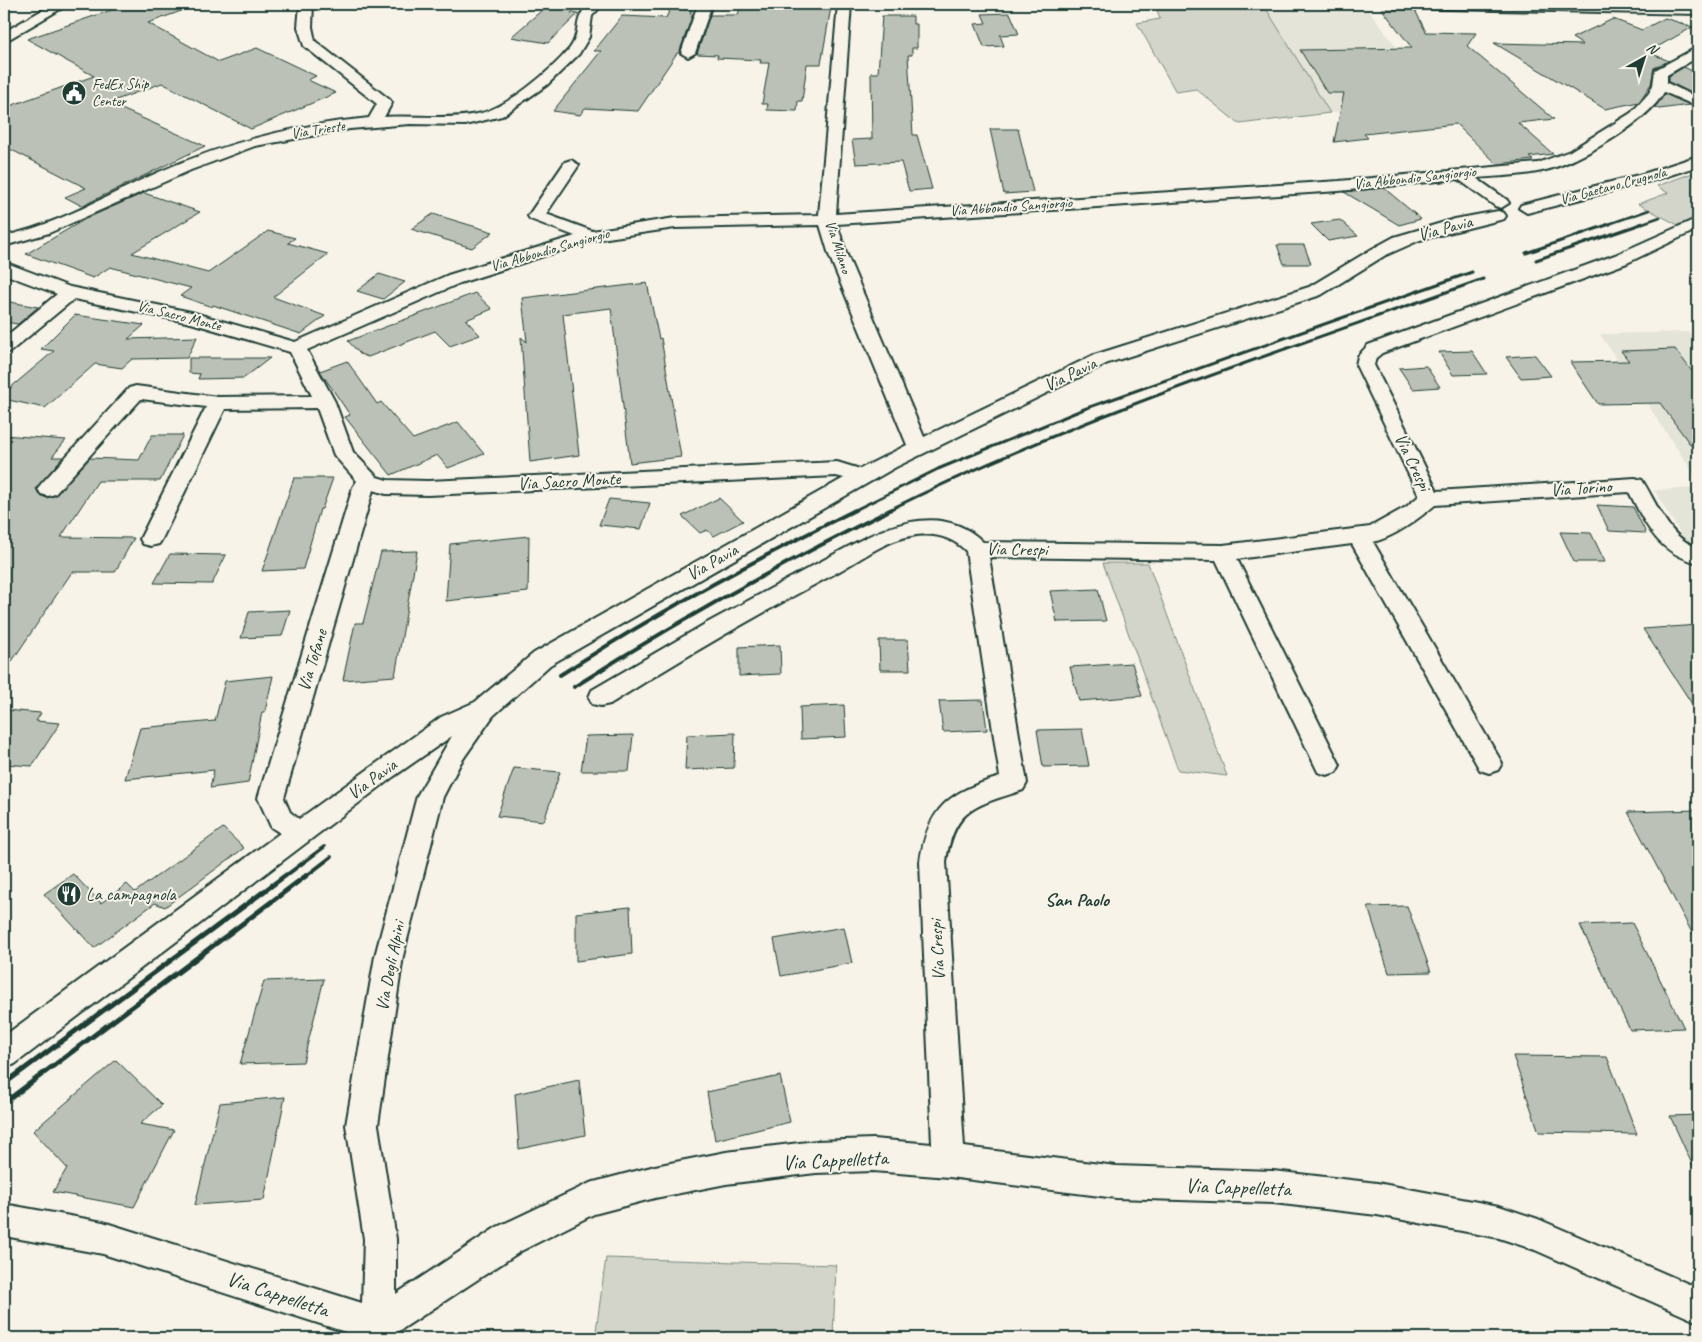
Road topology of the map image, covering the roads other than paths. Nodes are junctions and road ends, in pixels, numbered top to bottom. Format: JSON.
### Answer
{"nodes":[{"id":1,"x":62,"y":4,"type":"edge"},
{"id":2,"x":306,"y":4,"type":"edge"},
{"id":3,"x":596,"y":4,"type":"edge"},
{"id":4,"x":705,"y":4,"type":"edge"},
{"id":5,"x":844,"y":4,"type":"edge"},
{"id":6,"x":1401,"y":4,"type":"edge"},
{"id":7,"x":1698,"y":10,"type":"edge"},
{"id":8,"x":4,"y":38,"type":"edge"},
{"id":9,"x":1698,"y":51,"type":"edge"},
{"id":10,"x":688,"y":53,"type":"dead end"},
{"id":11,"x":1660,"y":85,"type":"junction"},
{"id":12,"x":1698,"y":103,"type":"edge"},
{"id":13,"x":374,"y":122,"type":"junction"},
{"id":14,"x":1698,"y":161,"type":"edge"},
{"id":15,"x":571,"y":165,"type":"dead end"},
{"id":16,"x":1461,"y":174,"type":"junction"},
{"id":17,"x":1500,"y":209,"type":"junction"},
{"id":18,"x":827,"y":220,"type":"junction"},
{"id":19,"x":1698,"y":223,"type":"edge"},
{"id":20,"x":591,"y":236,"type":"junction"},
{"id":21,"x":4,"y":241,"type":"edge"},
{"id":22,"x":4,"y":267,"type":"edge"},
{"id":23,"x":71,"y":292,"type":"junction"},
{"id":24,"x":4,"y":347,"type":"edge"},
{"id":25,"x":297,"y":348,"type":"junction"},
{"id":26,"x":325,"y":402,"type":"junction"},
{"id":27,"x":218,"y":403,"type":"junction"},
{"id":28,"x":918,"y":447,"type":"junction"},
{"id":29,"x":862,"y":476,"type":"junction"},
{"id":30,"x":370,"y":482,"type":"junction"},
{"id":31,"x":48,"y":489,"type":"dead end"},
{"id":32,"x":1430,"y":498,"type":"junction"},
{"id":33,"x":1358,"y":535,"type":"junction"},
{"id":34,"x":151,"y":539,"type":"dead end"},
{"id":35,"x":978,"y":549,"type":"junction"},
{"id":36,"x":1222,"y":553,"type":"junction"},
{"id":37,"x":1698,"y":555,"type":"edge"},
{"id":38,"x":601,"y":698,"type":"dead end"},
{"id":39,"x":484,"y":709,"type":"junction"},
{"id":40,"x":1489,"y":763,"type":"dead end"},
{"id":41,"x":1327,"y":765,"type":"dead end"},
{"id":42,"x":299,"y":833,"type":"junction"},
{"id":43,"x":4,"y":1054,"type":"edge"},
{"id":44,"x":949,"y":1160,"type":"junction"},
{"id":45,"x":4,"y":1220,"type":"edge"},
{"id":46,"x":1698,"y":1305,"type":"edge"},
{"id":47,"x":376,"y":1331,"type":"edge"}],
"edges":[{"from":1,"to":8,"type":"street"},
{"from":2,"to":13,"type":"street"},
{"from":3,"to":13,"type":"street","name":"Via Trieste"},
{"from":4,"to":10,"type":"street"},
{"from":5,"to":18,"type":"street","name":"Via Milano"},
{"from":6,"to":7,"type":"street"},
{"from":9,"to":11,"type":"street","name":"Via Abbondio Sangiorgio"},
{"from":11,"to":12,"type":"street"},
{"from":11,"to":16,"type":"street","name":"Via Abbondio Sangiorgio"},
{"from":13,"to":21,"type":"street","name":"Via Trieste"},
{"from":14,"to":17,"type":"street","name":"Via Gaetano Crugnola"},
{"from":15,"to":20,"type":"street"},
{"from":16,"to":17,"type":"street"},
{"from":16,"to":18,"type":"street","name":"Via Abbondio Sangiorgio"},
{"from":17,"to":28,"type":"street","name":"Via Pavia"},
{"from":18,"to":20,"type":"street","name":"Via Abbondio Sangiorgio"},
{"from":18,"to":28,"type":"street","name":"Via Milano"},
{"from":19,"to":32,"type":"street","name":"Via Crespi"},
{"from":20,"to":25,"type":"street","name":"Via Abbondio Sangiorgio"},
{"from":22,"to":23,"type":"street","name":"Via Sacro Monte"},
{"from":23,"to":24,"type":"street"},
{"from":23,"to":25,"type":"street","name":"Via Sacro Monte"},
{"from":25,"to":26,"type":"street"},
{"from":26,"to":27,"type":"street"},
{"from":26,"to":30,"type":"street"},
{"from":27,"to":31,"type":"street"},
{"from":27,"to":34,"type":"street"},
{"from":28,"to":29,"type":"street","name":"Via Pavia"},
{"from":29,"to":30,"type":"street","name":"Via Sacro Monte"},
{"from":29,"to":39,"type":"street","name":"Via Pavia"},
{"from":30,"to":42,"type":"street","name":"Via Tofane"},
{"from":32,"to":33,"type":"street","name":"Via Crespi"},
{"from":32,"to":37,"type":"street","name":"Via Torino"},
{"from":33,"to":36,"type":"street","name":"Via Crespi"},
{"from":33,"to":40,"type":"street"},
{"from":35,"to":36,"type":"street","name":"Via Crespi"},
{"from":35,"to":38,"type":"street","name":"Via Crespi"},
{"from":35,"to":44,"type":"street","name":"Via Crespi"},
{"from":36,"to":41,"type":"street"},
{"from":39,"to":42,"type":"street","name":"Via Pavia"},
{"from":39,"to":47,"type":"street","name":"Via Degli Alpini"},
{"from":42,"to":43,"type":"street","name":"Via Pavia"},
{"from":44,"to":46,"type":"street","name":"Via Cappelletta"},
{"from":44,"to":47,"type":"street","name":"Via Cappelletta"},
{"from":45,"to":47,"type":"street","name":"Via Cappelletta"}]}
